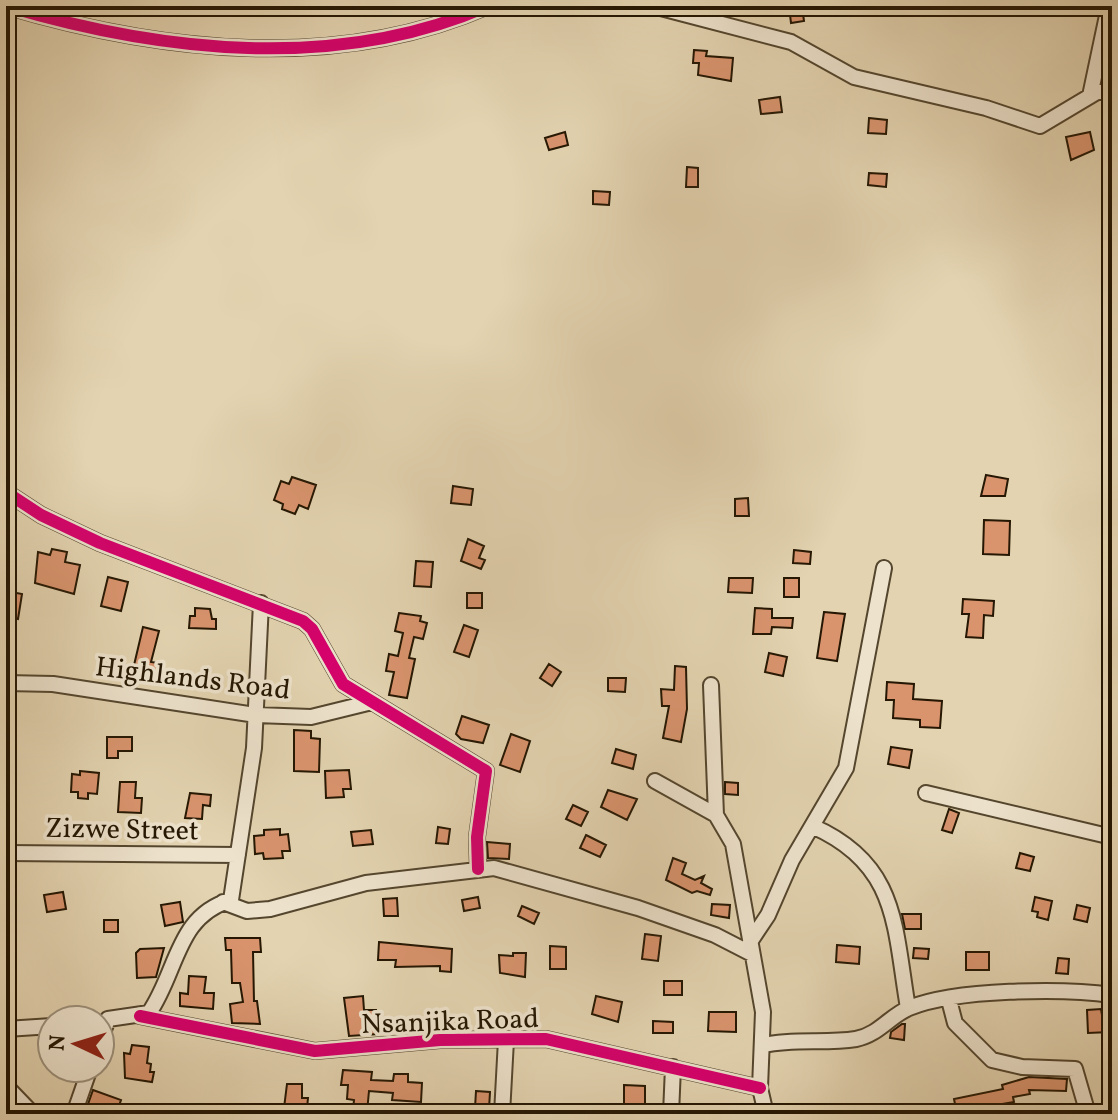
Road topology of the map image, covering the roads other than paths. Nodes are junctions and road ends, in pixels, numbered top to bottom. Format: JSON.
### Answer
{"nodes":[{"id":1,"x":6,"y":6,"type":"edge"},
{"id":2,"x":488,"y":6,"type":"edge"},
{"id":3,"x":653,"y":6,"type":"edge"},
{"id":4,"x":1109,"y":6,"type":"edge"},
{"id":5,"x":1112,"y":92,"type":"edge"},
{"id":6,"x":1090,"y":96,"type":"junction"},
{"id":7,"x":6,"y":492,"type":"edge"},
{"id":8,"x":884,"y":568,"type":"dead end"},
{"id":9,"x":261,"y":603,"type":"junction"},
{"id":10,"x":6,"y":683,"type":"edge"},
{"id":11,"x":711,"y":685,"type":"dead end"},
{"id":12,"x":372,"y":702,"type":"junction"},
{"id":13,"x":256,"y":715,"type":"junction"},
{"id":14,"x":655,"y":781,"type":"dead end"},
{"id":15,"x":926,"y":793,"type":"dead end"},
{"id":16,"x":716,"y":815,"type":"junction"},
{"id":17,"x":812,"y":826,"type":"junction"},
{"id":18,"x":1112,"y":837,"type":"edge"},
{"id":19,"x":6,"y":853,"type":"edge"},
{"id":20,"x":238,"y":855,"type":"junction"},
{"id":21,"x":478,"y":869,"type":"junction"},
{"id":22,"x":223,"y":902,"type":"junction"},
{"id":23,"x":751,"y":948,"type":"junction"},
{"id":24,"x":1112,"y":995,"type":"edge"},
{"id":25,"x":949,"y":1000,"type":"junction"},
{"id":26,"x":908,"y":1008,"type":"junction"},
{"id":27,"x":140,"y":1016,"type":"junction"},
{"id":28,"x":116,"y":1019,"type":"edge"},
{"id":29,"x":36,"y":1027,"type":"edge"},
{"id":30,"x":6,"y":1029,"type":"edge"},
{"id":31,"x":506,"y":1040,"type":"junction"},
{"id":32,"x":764,"y":1045,"type":"junction"},
{"id":33,"x":673,"y":1067,"type":"junction"},
{"id":34,"x":84,"y":1084,"type":"edge"},
{"id":35,"x":6,"y":1086,"type":"edge"},
{"id":36,"x":760,"y":1088,"type":"junction"},
{"id":37,"x":1112,"y":1112,"type":"edge"},
{"id":38,"x":33,"y":1114,"type":"edge"},
{"id":39,"x":74,"y":1114,"type":"edge"},
{"id":40,"x":502,"y":1114,"type":"edge"},
{"id":41,"x":671,"y":1114,"type":"edge"},
{"id":42,"x":766,"y":1114,"type":"edge"},
{"id":43,"x":1088,"y":1114,"type":"edge"},
{"id":44,"x":1102,"y":1114,"type":"edge"}],
"edges":[{"from":1,"to":2,"type":"street"},
{"from":3,"to":6,"type":"street"},
{"from":4,"to":6,"type":"street"},
{"from":5,"to":6,"type":"street"},
{"from":7,"to":9,"type":"street"},
{"from":8,"to":17,"type":"street"},
{"from":9,"to":12,"type":"street"},
{"from":9,"to":13,"type":"street"},
{"from":10,"to":13,"type":"street","name":"Highlands Road"},
{"from":11,"to":16,"type":"street"},
{"from":12,"to":13,"type":"street","name":"Highlands Road"},
{"from":12,"to":21,"type":"street"},
{"from":13,"to":20,"type":"street"},
{"from":14,"to":16,"type":"street"},
{"from":15,"to":18,"type":"street"},
{"from":16,"to":23,"type":"street"},
{"from":17,"to":23,"type":"street"},
{"from":17,"to":26,"type":"street"},
{"from":19,"to":20,"type":"street","name":"Zizwe Street"},
{"from":20,"to":22,"type":"street"},
{"from":21,"to":22,"type":"street"},
{"from":21,"to":23,"type":"street"},
{"from":22,"to":27,"type":"street"},
{"from":23,"to":32,"type":"street"},
{"from":24,"to":25,"type":"street"},
{"from":25,"to":26,"type":"street"},
{"from":25,"to":43,"type":"street"},
{"from":26,"to":32,"type":"street"},
{"from":27,"to":28,"type":"street","name":"Nsanjika Road"},
{"from":27,"to":31,"type":"street","name":"Nsanjika Road"},
{"from":29,"to":30,"type":"street"},
{"from":31,"to":33,"type":"street","name":"Nsanjika Road"},
{"from":31,"to":40,"type":"street"},
{"from":32,"to":36,"type":"street"},
{"from":33,"to":36,"type":"street","name":"Nsanjika Road"},
{"from":33,"to":41,"type":"street"},
{"from":34,"to":39,"type":"street"},
{"from":35,"to":38,"type":"street"},
{"from":36,"to":42,"type":"street"},
{"from":37,"to":44,"type":"street"}]}
